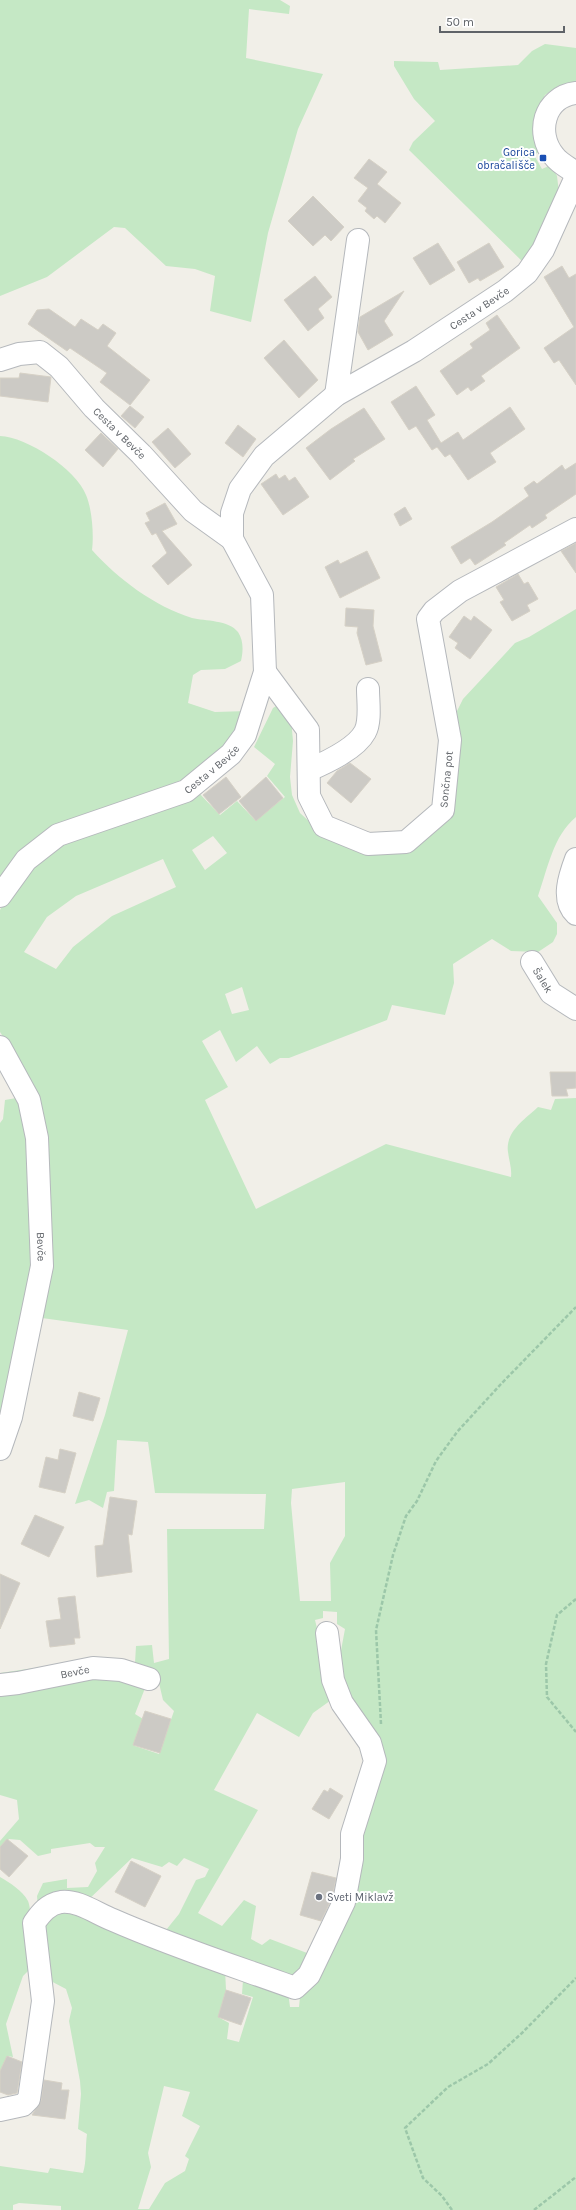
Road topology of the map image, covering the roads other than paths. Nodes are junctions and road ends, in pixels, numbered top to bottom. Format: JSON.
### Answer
{"nodes":[{"id":1,"x":576,"y":93,"type":"edge"},
{"id":2,"x":576,"y":173,"type":"edge"},
{"id":3,"x":576,"y":177,"type":"edge"},
{"id":4,"x":358,"y":240,"type":"dead end"},
{"id":5,"x":0,"y":360,"type":"edge"},
{"id":6,"x":336,"y":395,"type":"junction"},
{"id":7,"x":576,"y":529,"type":"edge"},
{"id":8,"x":232,"y":539,"type":"junction"},
{"id":9,"x":265,"y":672,"type":"junction"},
{"id":10,"x":368,"y":689,"type":"dead end"},
{"id":11,"x":309,"y":770,"type":"junction"},
{"id":12,"x":576,"y":859,"type":"edge"},
{"id":13,"x":0,"y":896,"type":"edge"},
{"id":14,"x":576,"y":914,"type":"edge"},
{"id":15,"x":532,"y":962,"type":"dead end"},
{"id":16,"x":576,"y":1009,"type":"edge"},
{"id":17,"x":0,"y":1047,"type":"edge"},
{"id":18,"x":0,"y":1449,"type":"edge"},
{"id":19,"x":327,"y":1633,"type":"dead end"},
{"id":20,"x":148,"y":1679,"type":"dead end"},
{"id":21,"x":0,"y":1685,"type":"edge"},
{"id":22,"x":0,"y":2110,"type":"edge"}],
"edges":[{"from":1,"to":2,"type":"street"},
{"from":3,"to":6,"type":"street","name":"Cesta v Bevče"},
{"from":4,"to":6,"type":"street"},
{"from":5,"to":8,"type":"street","name":"Cesta v Bevče"},
{"from":6,"to":8,"type":"street","name":"Cesta v Bevče"},
{"from":7,"to":11,"type":"street","name":"Sončna pot"},
{"from":8,"to":9,"type":"street","name":"Cesta v Bevče"},
{"from":9,"to":11,"type":"street","name":"Sončna pot"},
{"from":9,"to":13,"type":"street","name":"Cesta v Bevče"},
{"from":10,"to":11,"type":"street"},
{"from":12,"to":14,"type":"street"},
{"from":15,"to":16,"type":"street","name":"Šalek"},
{"from":17,"to":18,"type":"street","name":"Bevče"},
{"from":19,"to":22,"type":"street"},
{"from":20,"to":21,"type":"street","name":"Bevče"}]}
